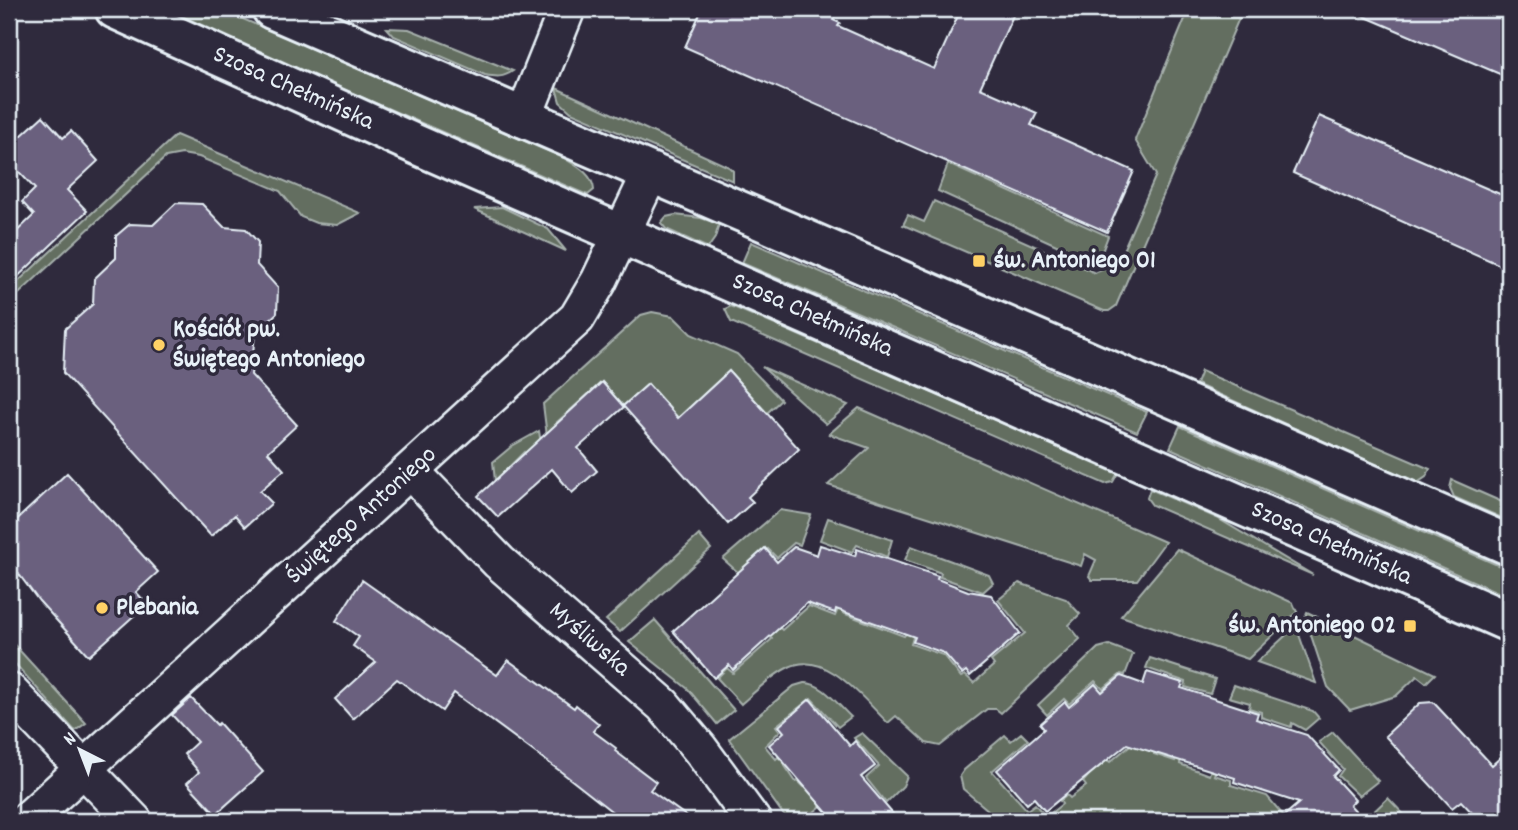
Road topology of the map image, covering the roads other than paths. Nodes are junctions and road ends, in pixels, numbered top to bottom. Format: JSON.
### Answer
{"nodes":[{"id":1,"x":115,"y":9,"type":"edge"},
{"id":2,"x":272,"y":9,"type":"edge"},
{"id":3,"x":567,"y":9,"type":"edge"},
{"id":4,"x":523,"y":119,"type":"junction"},
{"id":5,"x":650,"y":174,"type":"junction"},
{"id":6,"x":621,"y":233,"type":"junction"},
{"id":7,"x":411,"y":471,"type":"junction"},
{"id":8,"x":1509,"y":545,"type":"edge"},
{"id":9,"x":1509,"y":622,"type":"edge"},
{"id":10,"x":9,"y":691,"type":"edge"},
{"id":11,"x":84,"y":769,"type":"junction"},
{"id":12,"x":26,"y":821,"type":"edge"},
{"id":13,"x":134,"y":821,"type":"edge"},
{"id":14,"x":753,"y":821,"type":"edge"}],
"edges":[{"from":1,"to":6,"type":"main road","name":"Szosa Chełmińska"},
{"from":2,"to":4,"type":"main road"},
{"from":3,"to":4,"type":"street"},
{"from":4,"to":5,"type":"main road"},
{"from":5,"to":6,"type":"street","name":"Świętego Antoniego"},
{"from":5,"to":8,"type":"main road"},
{"from":6,"to":7,"type":"street","name":"Świętego Antoniego"},
{"from":6,"to":9,"type":"main road","name":"Szosa Chełmińska"},
{"from":7,"to":11,"type":"street","name":"Świętego Antoniego"},
{"from":7,"to":14,"type":"street","name":"Myśliwska"},
{"from":10,"to":11,"type":"street"},
{"from":11,"to":12,"type":"street","name":"Świętego Antoniego"},
{"from":11,"to":13,"type":"street"}]}
